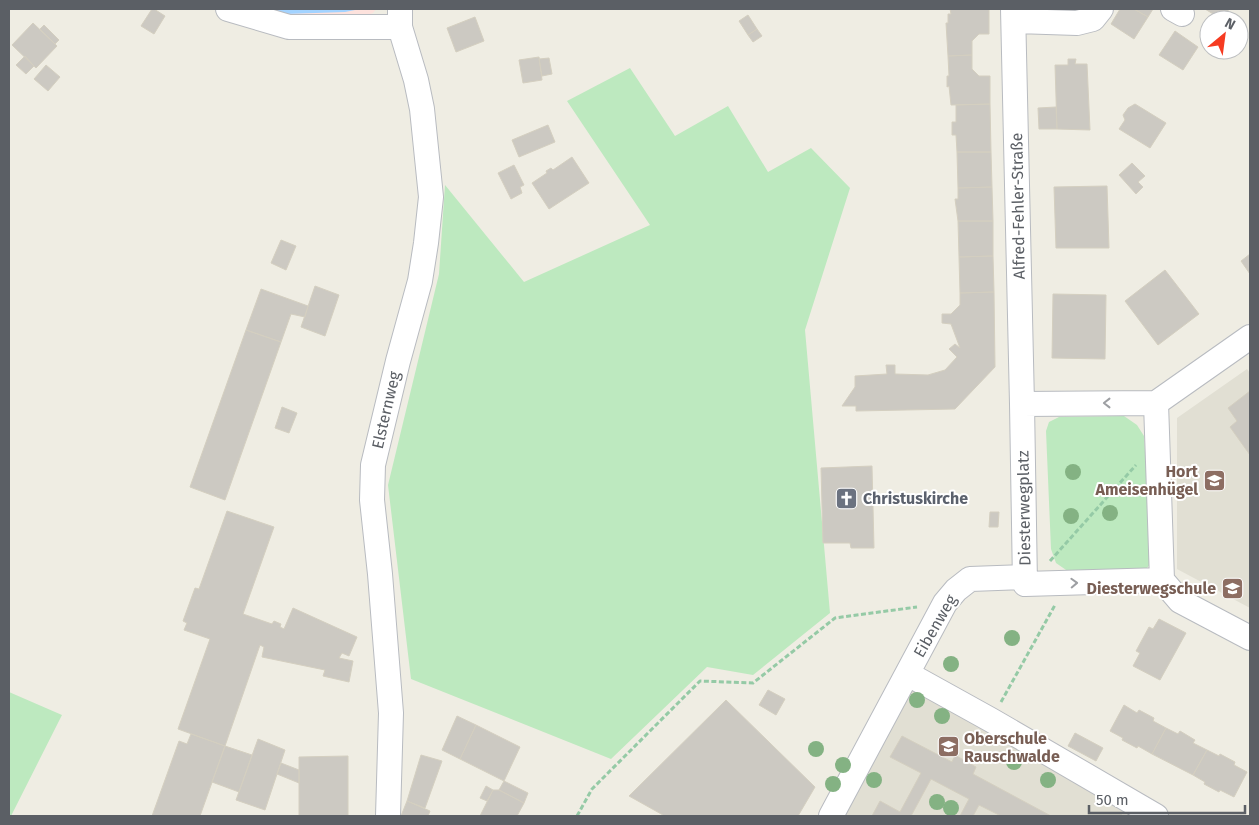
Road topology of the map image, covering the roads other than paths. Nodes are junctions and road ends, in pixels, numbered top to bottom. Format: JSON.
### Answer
{"nodes":[{"id":1,"x":228,"y":9,"type":"edge"},
{"id":2,"x":1101,"y":9,"type":"edge"},
{"id":3,"x":1013,"y":15,"type":"edge"},
{"id":4,"x":400,"y":18,"type":"edge"},
{"id":5,"x":1250,"y":337,"type":"edge"},
{"id":6,"x":1156,"y":403,"type":"junction"},
{"id":7,"x":1022,"y":404,"type":"junction"},
{"id":8,"x":1025,"y":570,"type":"junction"},
{"id":9,"x":1162,"y":580,"type":"junction"},
{"id":10,"x":1250,"y":638,"type":"edge"},
{"id":11,"x":908,"y":674,"type":"junction"},
{"id":12,"x":388,"y":816,"type":"edge"},
{"id":13,"x":831,"y":816,"type":"edge"},
{"id":14,"x":1156,"y":816,"type":"edge"}],
"edges":[{"from":1,"to":4,"type":"street"},
{"from":2,"to":3,"type":"street"},
{"from":3,"to":7,"type":"street","name":"Alfred-Fehler-Straße"},
{"from":4,"to":12,"type":"street","name":"Elsternweg"},
{"from":5,"to":6,"type":"street"},
{"from":6,"to":7,"type":"street","one_way":true},
{"from":6,"to":9,"type":"street"},
{"from":7,"to":8,"type":"street","name":"Diesterwegplatz"},
{"from":8,"to":9,"type":"street","name":"Diesterwegplatz","one_way":true},
{"from":8,"to":11,"type":"street","name":"Eibenweg"},
{"from":9,"to":10,"type":"street"},
{"from":11,"to":13,"type":"street","name":"Eibenweg"},
{"from":11,"to":14,"type":"street","name":"Eibenweg"}]}
